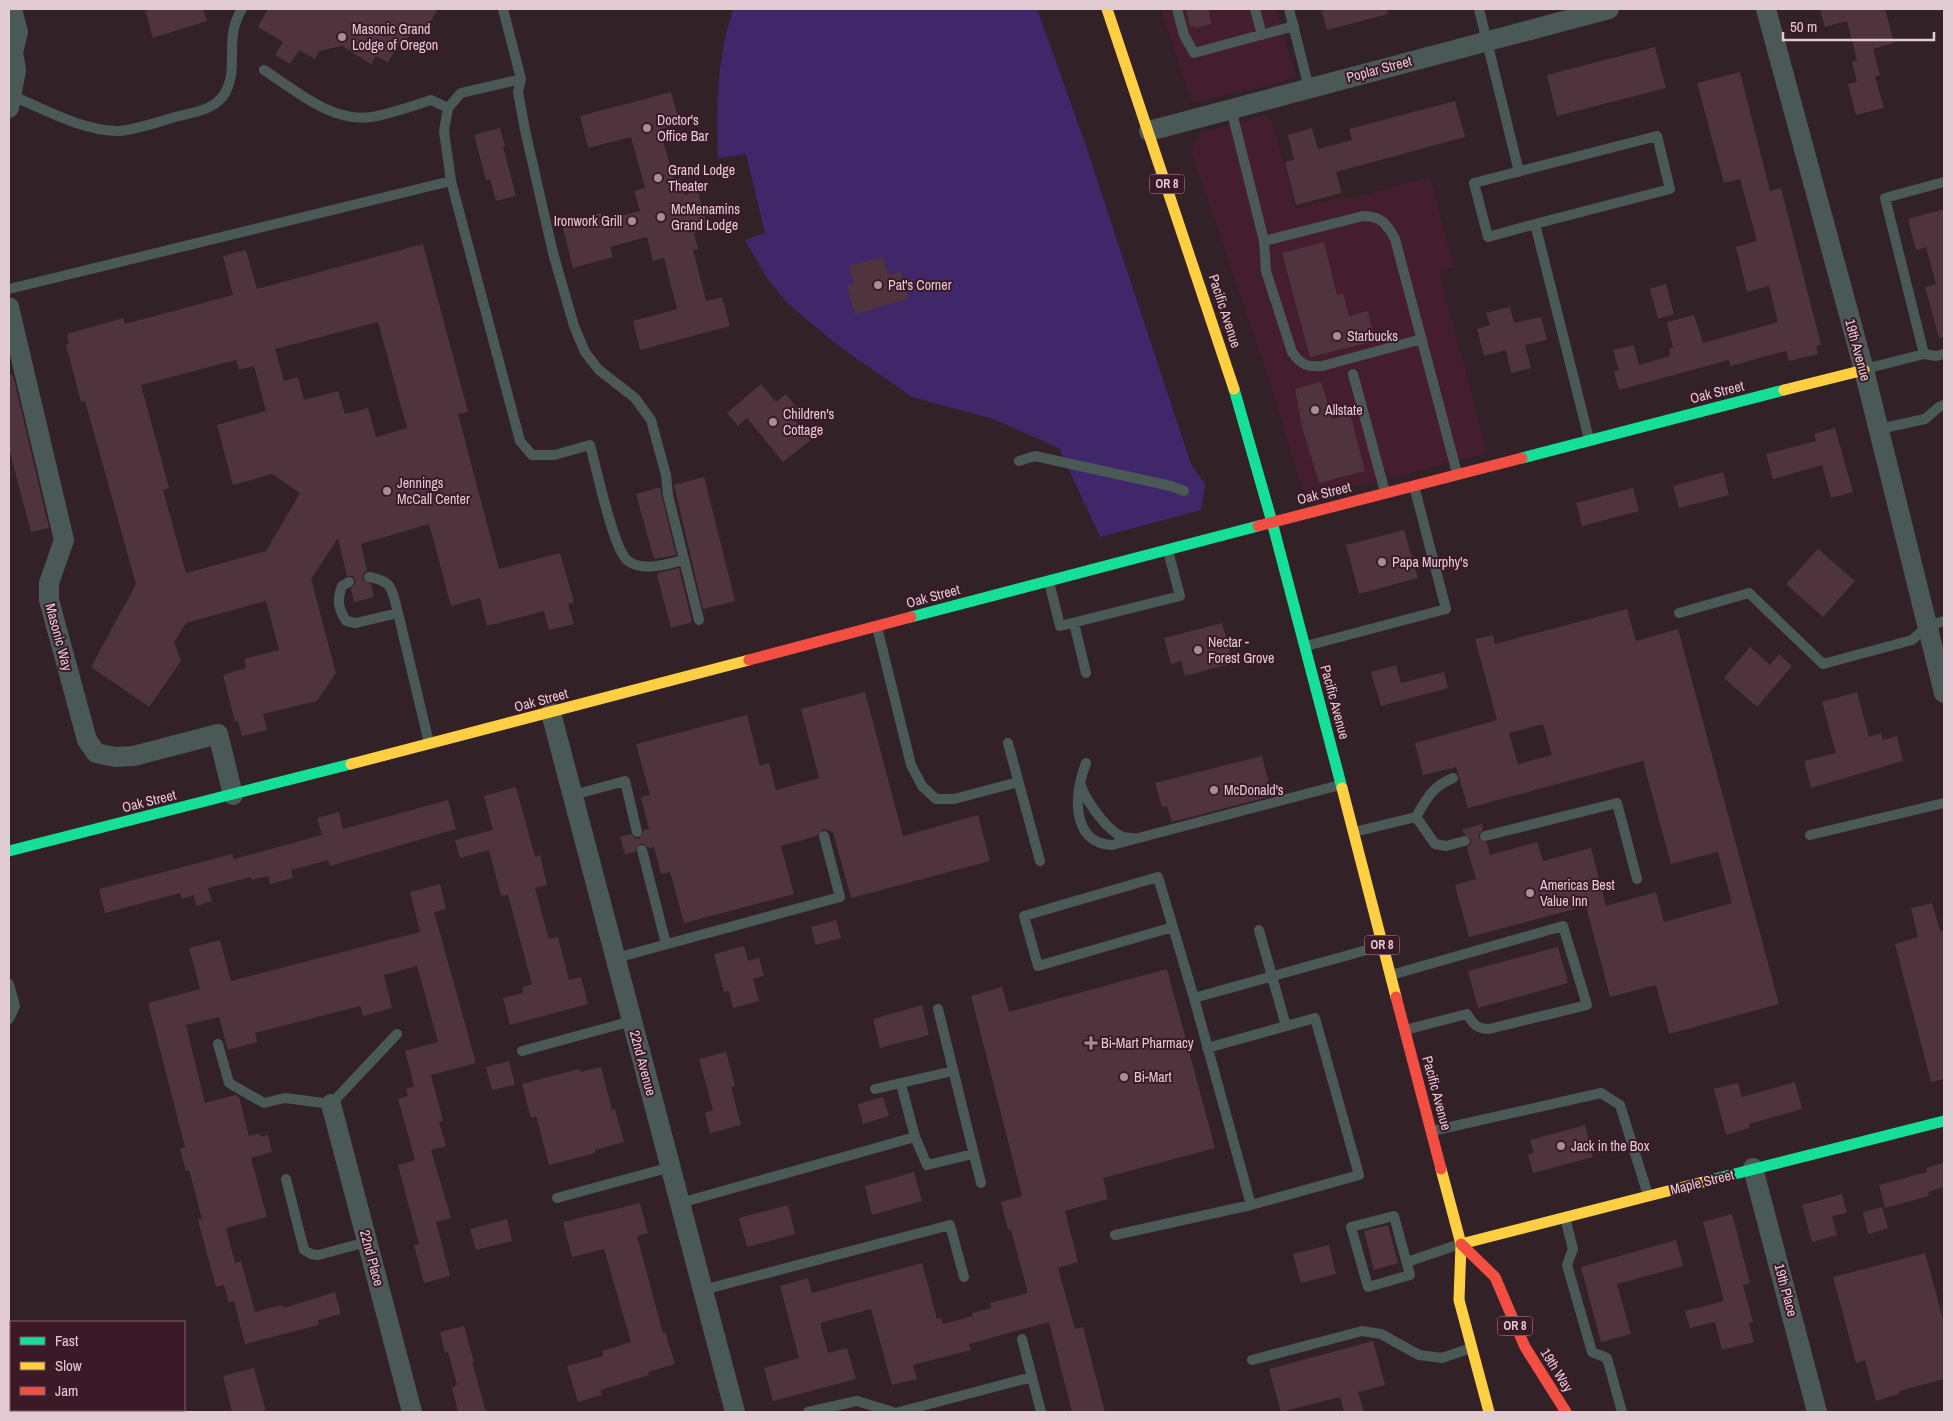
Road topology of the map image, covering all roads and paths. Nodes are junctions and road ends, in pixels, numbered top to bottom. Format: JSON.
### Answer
{"nodes":[{"id":1,"x":12,"y":9,"type":"edge"},
{"id":2,"x":242,"y":9,"type":"edge"},
{"id":3,"x":503,"y":9,"type":"edge"},
{"id":4,"x":1107,"y":9,"type":"edge"},
{"id":5,"x":1177,"y":9,"type":"edge"},
{"id":6,"x":1255,"y":9,"type":"edge"},
{"id":7,"x":1289,"y":9,"type":"edge"},
{"id":8,"x":1479,"y":9,"type":"edge"},
{"id":9,"x":1609,"y":9,"type":"edge"},
{"id":10,"x":1766,"y":9,"type":"edge"},
{"id":11,"x":1294,"y":26,"type":"junction"},
{"id":12,"x":1262,"y":35,"type":"junction"},
{"id":13,"x":1487,"y":40,"type":"junction"},
{"id":14,"x":11,"y":50,"type":"edge"},
{"id":15,"x":264,"y":70,"type":"dead end"},
{"id":16,"x":521,"y":78,"type":"junction"},
{"id":17,"x":1309,"y":88,"type":"junction"},
{"id":18,"x":11,"y":102,"type":"edge"},
{"id":19,"x":448,"y":108,"type":"junction"},
{"id":20,"x":1231,"y":109,"type":"junction"},
{"id":21,"x":1149,"y":131,"type":"junction"},
{"id":22,"x":1519,"y":172,"type":"junction"},
{"id":23,"x":451,"y":182,"type":"junction"},
{"id":24,"x":1944,"y":182,"type":"edge"},
{"id":25,"x":1535,"y":224,"type":"junction"},
{"id":26,"x":1264,"y":241,"type":"junction"},
{"id":27,"x":9,"y":289,"type":"edge"},
{"id":28,"x":9,"y":308,"type":"edge"},
{"id":29,"x":1422,"y":339,"type":"junction"},
{"id":30,"x":1924,"y":354,"type":"junction"},
{"id":31,"x":1944,"y":354,"type":"edge"},
{"id":32,"x":1864,"y":370,"type":"junction"},
{"id":33,"x":1354,"y":374,"type":"dead end"},
{"id":34,"x":1944,"y":405,"type":"edge"},
{"id":35,"x":1879,"y":430,"type":"junction"},
{"id":36,"x":1590,"y":440,"type":"junction"},
{"id":37,"x":1019,"y":462,"type":"dead end"},
{"id":38,"x":1458,"y":474,"type":"junction"},
{"id":39,"x":1414,"y":486,"type":"junction"},
{"id":40,"x":1184,"y":491,"type":"dead end"},
{"id":41,"x":1385,"y":493,"type":"junction"},
{"id":42,"x":1272,"y":522,"type":"junction"},
{"id":43,"x":1168,"y":550,"type":"junction"},
{"id":44,"x":684,"y":560,"type":"junction"},
{"id":45,"x":369,"y":577,"type":"dead end"},
{"id":46,"x":349,"y":582,"type":"dead end"},
{"id":47,"x":1048,"y":582,"type":"junction"},
{"id":48,"x":398,"y":613,"type":"junction"},
{"id":49,"x":1678,"y":613,"type":"dead end"},
{"id":50,"x":699,"y":620,"type":"dead end"},
{"id":51,"x":1074,"y":623,"type":"junction"},
{"id":52,"x":1936,"y":624,"type":"edge"},
{"id":53,"x":877,"y":626,"type":"junction"},
{"id":54,"x":1305,"y":647,"type":"junction"},
{"id":55,"x":1086,"y":673,"type":"dead end"},
{"id":56,"x":1944,"y":693,"type":"edge"},
{"id":57,"x":551,"y":713,"type":"junction"},
{"id":58,"x":1008,"y":743,"type":"dead end"},
{"id":59,"x":429,"y":744,"type":"junction"},
{"id":60,"x":1086,"y":763,"type":"dead end"},
{"id":61,"x":1453,"y":778,"type":"dead end"},
{"id":62,"x":1018,"y":782,"type":"junction"},
{"id":63,"x":1080,"y":782,"type":"junction"},
{"id":64,"x":1341,"y":785,"type":"junction"},
{"id":65,"x":233,"y":795,"type":"junction"},
{"id":66,"x":573,"y":795,"type":"junction"},
{"id":67,"x":1944,"y":803,"type":"edge"},
{"id":68,"x":1416,"y":817,"type":"junction"},
{"id":69,"x":637,"y":832,"type":"dead end"},
{"id":70,"x":1353,"y":832,"type":"junction"},
{"id":71,"x":1810,"y":834,"type":"dead end"},
{"id":72,"x":824,"y":836,"type":"dead end"},
{"id":73,"x":1485,"y":836,"type":"dead end"},
{"id":74,"x":1140,"y":838,"type":"junction"},
{"id":75,"x":1465,"y":841,"type":"dead end"},
{"id":76,"x":642,"y":850,"type":"dead end"},
{"id":77,"x":9,"y":851,"type":"edge"},
{"id":78,"x":1040,"y":861,"type":"dead end"},
{"id":79,"x":1637,"y":879,"type":"dead end"},
{"id":80,"x":1173,"y":927,"type":"junction"},
{"id":81,"x":1259,"y":930,"type":"dead end"},
{"id":82,"x":666,"y":944,"type":"junction"},
{"id":83,"x":1382,"y":946,"type":"junction"},
{"id":84,"x":616,"y":958,"type":"junction"},
{"id":85,"x":1272,"y":976,"type":"junction"},
{"id":86,"x":1390,"y":976,"type":"junction"},
{"id":87,"x":9,"y":984,"type":"edge"},
{"id":88,"x":1194,"y":998,"type":"junction"},
{"id":89,"x":938,"y":1009,"type":"dead end"},
{"id":90,"x":9,"y":1019,"type":"edge"},
{"id":91,"x":632,"y":1021,"type":"junction"},
{"id":92,"x":1286,"y":1026,"type":"junction"},
{"id":93,"x":1405,"y":1030,"type":"junction"},
{"id":94,"x":397,"y":1034,"type":"dead end"},
{"id":95,"x":218,"y":1044,"type":"dead end"},
{"id":96,"x":1207,"y":1048,"type":"junction"},
{"id":97,"x":522,"y":1051,"type":"dead end"},
{"id":98,"x":953,"y":1071,"type":"junction"},
{"id":99,"x":901,"y":1084,"type":"junction"},
{"id":100,"x":875,"y":1089,"type":"dead end"},
{"id":101,"x":331,"y":1104,"type":"junction"},
{"id":102,"x":1944,"y":1121,"type":"edge"},
{"id":103,"x":1431,"y":1131,"type":"junction"},
{"id":104,"x":915,"y":1137,"type":"junction"},
{"id":105,"x":973,"y":1154,"type":"junction"},
{"id":106,"x":670,"y":1167,"type":"junction"},
{"id":107,"x":1754,"y":1168,"type":"junction"},
{"id":108,"x":286,"y":1178,"type":"dead end"},
{"id":109,"x":981,"y":1183,"type":"dead end"},
{"id":110,"x":1648,"y":1195,"type":"junction"},
{"id":111,"x":557,"y":1198,"type":"dead end"},
{"id":112,"x":680,"y":1202,"type":"junction"},
{"id":113,"x":1251,"y":1205,"type":"junction"},
{"id":114,"x":1565,"y":1217,"type":"junction"},
{"id":115,"x":1115,"y":1235,"type":"dead end"},
{"id":116,"x":367,"y":1242,"type":"junction"},
{"id":117,"x":1460,"y":1244,"type":"junction"},
{"id":118,"x":1407,"y":1262,"type":"junction"},
{"id":119,"x":964,"y":1277,"type":"dead end"},
{"id":120,"x":703,"y":1290,"type":"junction"},
{"id":121,"x":1022,"y":1339,"type":"dead end"},
{"id":122,"x":1472,"y":1348,"type":"junction"},
{"id":123,"x":1252,"y":1360,"type":"dead end"},
{"id":124,"x":1032,"y":1377,"type":"junction"},
{"id":125,"x":729,"y":1411,"type":"edge"},
{"id":126,"x":412,"y":1412,"type":"edge"},
{"id":127,"x":808,"y":1412,"type":"edge"},
{"id":128,"x":892,"y":1412,"type":"edge"},
{"id":129,"x":899,"y":1412,"type":"edge"},
{"id":130,"x":1041,"y":1412,"type":"edge"},
{"id":131,"x":1488,"y":1412,"type":"edge"},
{"id":132,"x":1566,"y":1412,"type":"edge"},
{"id":133,"x":1622,"y":1412,"type":"edge"},
{"id":134,"x":1818,"y":1412,"type":"edge"}],
"edges":[{"from":1,"to":14,"type":"street"},
{"from":2,"to":18,"type":"lane"},
{"from":3,"to":16,"type":"lane"},
{"from":4,"to":21,"type":"street","name":"Pacific Avenue","number":"OR 8"},
{"from":5,"to":12,"type":"lane"},
{"from":6,"to":12,"type":"lane"},
{"from":7,"to":11,"type":"lane"},
{"from":8,"to":13,"type":"lane"},
{"from":9,"to":13,"type":"street","name":"Poplar Street"},
{"from":10,"to":32,"type":"street","name":"19th Avenue"},
{"from":11,"to":12,"type":"lane"},
{"from":11,"to":17,"type":"lane"},
{"from":13,"to":17,"type":"street","name":"Poplar Street"},
{"from":13,"to":22,"type":"lane"},
{"from":14,"to":18,"type":"street"},
{"from":15,"to":19,"type":"lane"},
{"from":16,"to":19,"type":"lane"},
{"from":16,"to":44,"type":"lane"},
{"from":17,"to":20,"type":"street","name":"Poplar Street"},
{"from":19,"to":23,"type":"lane"},
{"from":20,"to":21,"type":"street","name":"Poplar Street"},
{"from":20,"to":26,"type":"lane"},
{"from":21,"to":42,"type":"street","name":"Pacific Avenue","number":"OR 8"},
{"from":22,"to":25,"type":"lane"},
{"from":22,"to":25,"type":"lane"},
{"from":23,"to":27,"type":"lane"},
{"from":23,"to":44,"type":"lane"},
{"from":24,"to":30,"type":"lane"},
{"from":25,"to":36,"type":"lane"},
{"from":26,"to":29,"type":"lane"},
{"from":26,"to":29,"type":"lane"},
{"from":28,"to":65,"type":"street","name":"Masonic Way"},
{"from":29,"to":38,"type":"lane"},
{"from":30,"to":31,"type":"lane"},
{"from":30,"to":32,"type":"lane"},
{"from":32,"to":35,"type":"street","name":"19th Avenue"},
{"from":32,"to":36,"type":"street","name":"Oak Street"},
{"from":33,"to":41,"type":"lane"},
{"from":34,"to":35,"type":"lane"},
{"from":35,"to":52,"type":"street","name":"19th Avenue"},
{"from":36,"to":38,"type":"street","name":"Oak Street"},
{"from":37,"to":40,"type":"lane"},
{"from":38,"to":39,"type":"street","name":"Oak Street"},
{"from":39,"to":41,"type":"street","name":"Oak Street"},
{"from":39,"to":54,"type":"lane"},
{"from":41,"to":42,"type":"street","name":"Oak Street"},
{"from":42,"to":43,"type":"street","name":"Oak Street"},
{"from":42,"to":54,"type":"street","name":"Pacific Avenue","number":"OR 8"},
{"from":43,"to":47,"type":"street","name":"Oak Street"},
{"from":43,"to":51,"type":"lane"},
{"from":44,"to":50,"type":"lane"},
{"from":45,"to":48,"type":"lane"},
{"from":46,"to":48,"type":"lane"},
{"from":47,"to":51,"type":"lane"},
{"from":47,"to":53,"type":"street","name":"Oak Street"},
{"from":48,"to":59,"type":"lane"},
{"from":49,"to":52,"type":"lane"},
{"from":51,"to":55,"type":"lane"},
{"from":52,"to":56,"type":"street","name":"19th Avenue"},
{"from":53,"to":57,"type":"street","name":"Oak Street"},
{"from":53,"to":62,"type":"lane"},
{"from":54,"to":64,"type":"street","name":"Pacific Avenue","number":"OR 8"},
{"from":57,"to":59,"type":"street","name":"Oak Street"},
{"from":57,"to":66,"type":"street","name":"22nd Avenue"},
{"from":58,"to":62,"type":"lane"},
{"from":59,"to":65,"type":"street","name":"Oak Street"},
{"from":60,"to":63,"type":"lane"},
{"from":61,"to":68,"type":"lane"},
{"from":62,"to":78,"type":"lane"},
{"from":63,"to":74,"type":"lane"},
{"from":63,"to":74,"type":"lane"},
{"from":64,"to":70,"type":"street","name":"Pacific Avenue","number":"OR 8"},
{"from":64,"to":74,"type":"lane"},
{"from":65,"to":77,"type":"street","name":"Oak Street"},
{"from":66,"to":69,"type":"lane"},
{"from":66,"to":84,"type":"street","name":"22nd Avenue"},
{"from":67,"to":71,"type":"lane"},
{"from":68,"to":70,"type":"lane"},
{"from":68,"to":75,"type":"lane"},
{"from":70,"to":83,"type":"street","name":"Pacific Avenue","number":"OR 8"},
{"from":72,"to":82,"type":"lane"},
{"from":73,"to":79,"type":"lane"},
{"from":76,"to":82,"type":"lane"},
{"from":80,"to":80,"type":"lane"},
{"from":80,"to":88,"type":"lane"},
{"from":81,"to":85,"type":"lane"},
{"from":82,"to":84,"type":"lane"},
{"from":83,"to":85,"type":"lane"},
{"from":83,"to":86,"type":"street","name":"Pacific Avenue","number":"OR 8"},
{"from":84,"to":91,"type":"street","name":"22nd Avenue"},
{"from":85,"to":88,"type":"lane"},
{"from":85,"to":92,"type":"lane"},
{"from":86,"to":93,"type":"street","name":"Pacific Avenue","number":"OR 8"},
{"from":86,"to":93,"type":"lane"},
{"from":87,"to":90,"type":"lane"},
{"from":88,"to":96,"type":"lane"},
{"from":89,"to":98,"type":"lane"},
{"from":91,"to":97,"type":"lane"},
{"from":91,"to":106,"type":"street","name":"22nd Avenue"},
{"from":92,"to":96,"type":"lane"},
{"from":92,"to":113,"type":"lane"},
{"from":93,"to":103,"type":"street","name":"Pacific Avenue","number":"OR 8"},
{"from":94,"to":101,"type":"lane"},
{"from":95,"to":101,"type":"lane"},
{"from":96,"to":113,"type":"lane"},
{"from":98,"to":99,"type":"lane"},
{"from":98,"to":105,"type":"lane"},
{"from":99,"to":100,"type":"lane"},
{"from":99,"to":104,"type":"lane"},
{"from":101,"to":116,"type":"street","name":"22nd Place"},
{"from":102,"to":107,"type":"street","name":"Maple Street"},
{"from":103,"to":110,"type":"lane"},
{"from":103,"to":117,"type":"street","name":"Pacific Avenue","number":"OR 8"},
{"from":104,"to":105,"type":"lane"},
{"from":104,"to":112,"type":"lane"},
{"from":105,"to":109,"type":"lane"},
{"from":106,"to":111,"type":"lane"},
{"from":106,"to":112,"type":"street","name":"22nd Avenue"},
{"from":107,"to":110,"type":"street","name":"Maple Street"},
{"from":107,"to":134,"type":"street","name":"19th Place"},
{"from":108,"to":116,"type":"lane"},
{"from":110,"to":114,"type":"street","name":"Maple Street"},
{"from":112,"to":120,"type":"street","name":"22nd Avenue"},
{"from":113,"to":115,"type":"lane"},
{"from":114,"to":117,"type":"street","name":"Maple Street"},
{"from":114,"to":133,"type":"lane"},
{"from":116,"to":126,"type":"street","name":"22nd Place"},
{"from":117,"to":118,"type":"lane"},
{"from":117,"to":122,"type":"street","name":"Pacific Avenue","number":"OR 8"},
{"from":117,"to":132,"type":"street","name":"19th Way","number":"OR 8"},
{"from":118,"to":118,"type":"lane"},
{"from":119,"to":120,"type":"lane"},
{"from":120,"to":125,"type":"street","name":"22nd Avenue"},
{"from":121,"to":124,"type":"lane"},
{"from":122,"to":123,"type":"lane"},
{"from":122,"to":131,"type":"street","name":"Pacific Avenue","number":"OR 8"},
{"from":124,"to":129,"type":"lane"},
{"from":124,"to":130,"type":"lane"},
{"from":127,"to":128,"type":"lane"}]}
